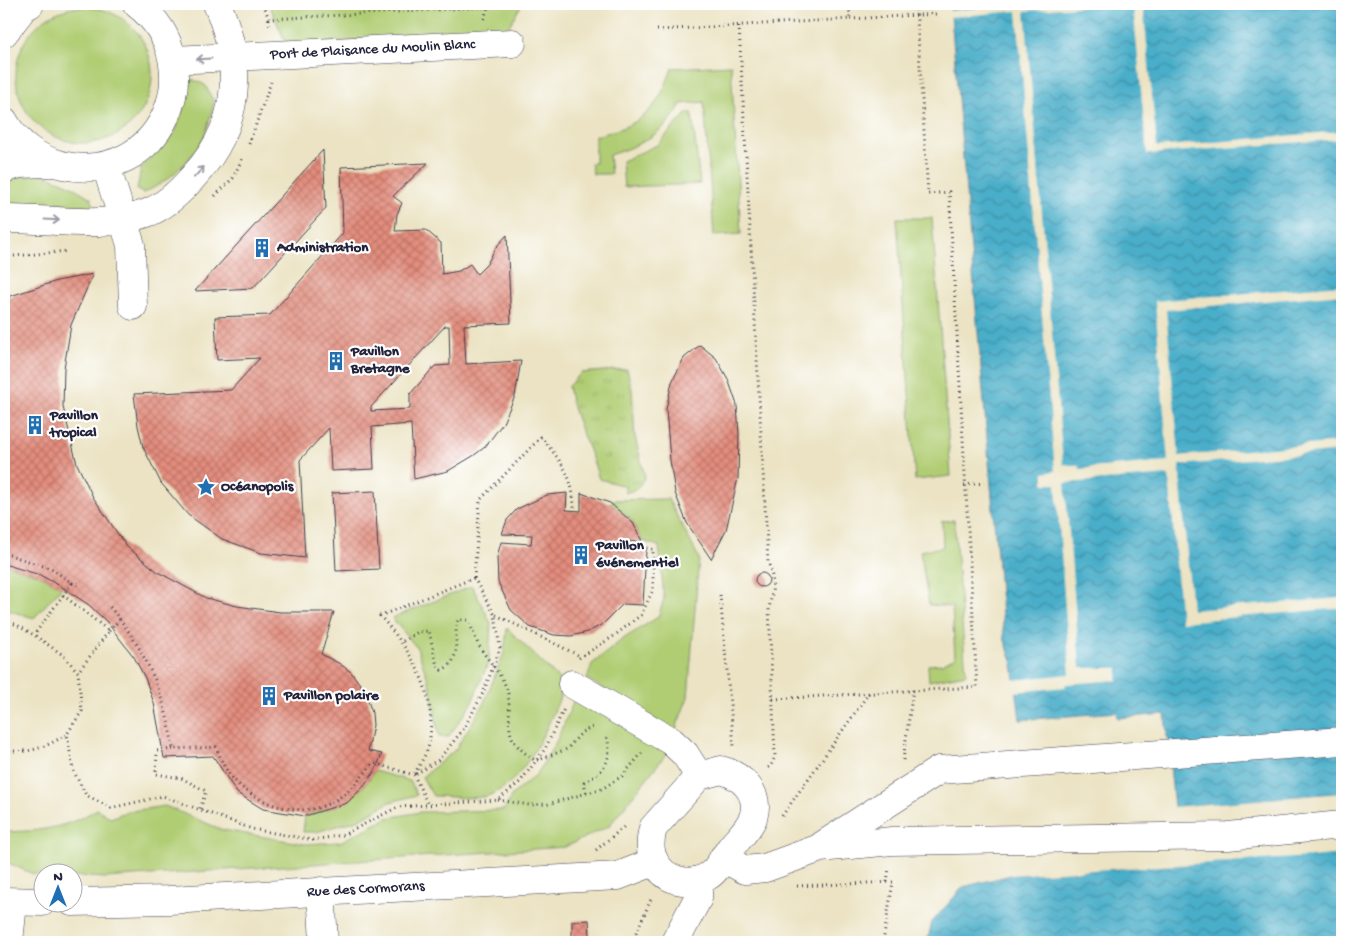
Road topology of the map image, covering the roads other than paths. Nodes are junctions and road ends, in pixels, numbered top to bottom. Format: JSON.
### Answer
{"nodes":[{"id":1,"x":30,"y":4,"type":"edge"},
{"id":2,"x":137,"y":4,"type":"edge"},
{"id":3,"x":157,"y":4,"type":"edge"},
{"id":4,"x":217,"y":4,"type":"edge"},
{"id":5,"x":4,"y":33,"type":"edge"},
{"id":6,"x":512,"y":43,"type":"dead end"},
{"id":7,"x":170,"y":49,"type":"junction"},
{"id":8,"x":233,"y":58,"type":"junction"},
{"id":9,"x":4,"y":121,"type":"edge"},
{"id":10,"x":51,"y":163,"type":"junction"},
{"id":11,"x":106,"y":166,"type":"junction"},
{"id":12,"x":4,"y":169,"type":"edge"},
{"id":13,"x":124,"y":218,"type":"junction"},
{"id":14,"x":4,"y":219,"type":"edge"},
{"id":15,"x":133,"y":306,"type":"dead end"},
{"id":16,"x":572,"y":684,"type":"road end"},
{"id":17,"x":1342,"y":741,"type":"edge"},
{"id":18,"x":699,"y":776,"type":"junction"},
{"id":19,"x":1342,"y":826,"type":"edge"},
{"id":20,"x":820,"y":848,"type":"junction"},
{"id":21,"x":723,"y":858,"type":"junction"},
{"id":22,"x":654,"y":862,"type":"junction"},
{"id":23,"x":699,"y":880,"type":"junction"},
{"id":24,"x":321,"y":891,"type":"junction"},
{"id":25,"x":8,"y":902,"type":"edge"},
{"id":26,"x":32,"y":902,"type":"edge"},
{"id":27,"x":82,"y":902,"type":"edge"},
{"id":28,"x":8,"y":942,"type":"edge"},
{"id":29,"x":324,"y":942,"type":"edge"},
{"id":30,"x":675,"y":942,"type":"edge"}],
"edges":[{"from":1,"to":5,"type":"street"},
{"from":2,"to":7,"type":"street"},
{"from":3,"to":7,"type":"street"},
{"from":4,"to":8,"type":"street"},
{"from":6,"to":8,"type":"street","name":"Port de Plaisance du Moulin Blanc"},
{"from":8,"to":7,"type":"street","name":"Port de Plaisance du Moulin Blanc","one_way":true},
{"from":7,"to":11,"type":"street"},
{"from":13,"to":8,"type":"street","one_way":true},
{"from":9,"to":10,"type":"street"},
{"from":10,"to":11,"type":"street"},
{"from":10,"to":12,"type":"street"},
{"from":11,"to":13,"type":"street"},
{"from":14,"to":13,"type":"street","one_way":true},
{"from":13,"to":15,"type":"street"},
{"from":16,"to":18,"type":"street"},
{"from":17,"to":20,"type":"street"},
{"from":18,"to":21,"type":"street"},
{"from":18,"to":22,"type":"street"},
{"from":19,"to":20,"type":"street"},
{"from":20,"to":21,"type":"street"},
{"from":21,"to":23,"type":"street"},
{"from":22,"to":23,"type":"street"},
{"from":22,"to":24,"type":"street","name":"Rue des Cormorans"},
{"from":23,"to":30,"type":"street"},
{"from":24,"to":27,"type":"street","name":"Rue des Cormorans"},
{"from":24,"to":29,"type":"street"},
{"from":25,"to":26,"type":"street"},
{"from":25,"to":28,"type":"street"}]}
